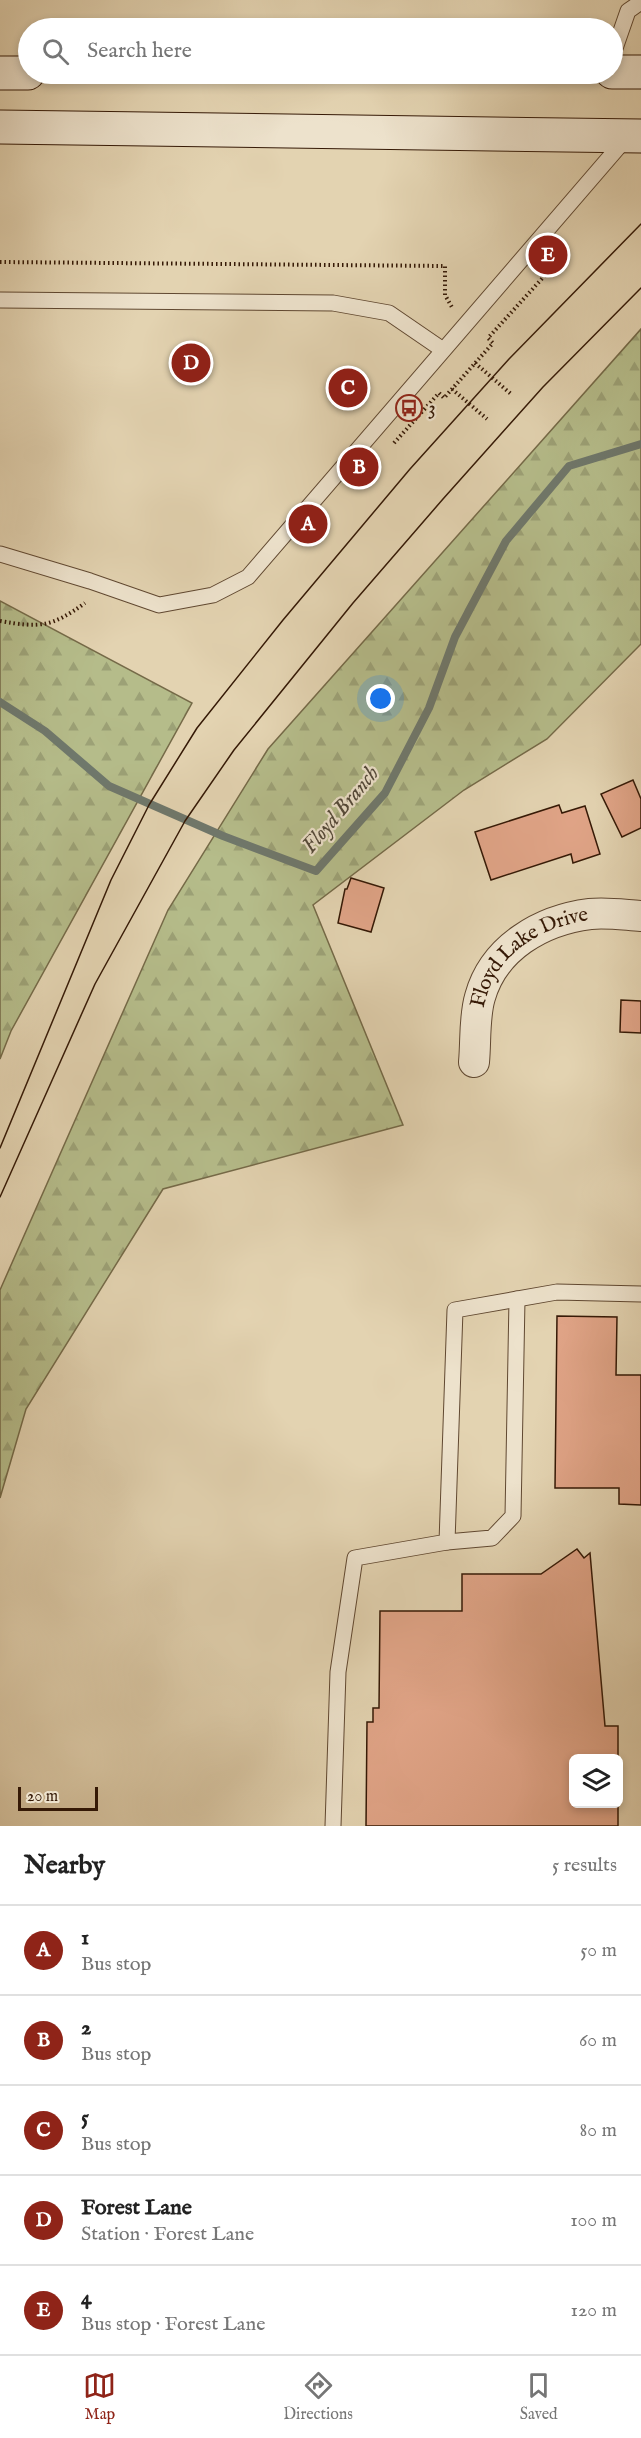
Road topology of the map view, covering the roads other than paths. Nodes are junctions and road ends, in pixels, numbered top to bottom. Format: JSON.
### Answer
{"nodes":[{"id":1,"x":641,"y":2,"type":"edge"},
{"id":2,"x":623,"y":25,"type":"edge"},
{"id":3,"x":0,"y":72,"type":"edge"},
{"id":4,"x":18,"y":72,"type":"edge"},
{"id":5,"x":623,"y":72,"type":"edge"},
{"id":6,"x":641,"y":72,"type":"edge"},
{"id":7,"x":0,"y":127,"type":"edge"},
{"id":8,"x":635,"y":136,"type":"edge"},
{"id":9,"x":0,"y":300,"type":"edge"},
{"id":10,"x":443,"y":350,"type":"junction"},
{"id":11,"x":0,"y":554,"type":"edge"},
{"id":12,"x":641,"y":916,"type":"edge"},
{"id":13,"x":474,"y":1062,"type":"dead end"},
{"id":14,"x":641,"y":1294,"type":"edge"},
{"id":15,"x":517,"y":1299,"type":"junction"},
{"id":16,"x":447,"y":1542,"type":"junction"},
{"id":17,"x":333,"y":1826,"type":"edge"}],
"edges":[{"from":1,"to":2,"type":"lane"},
{"from":3,"to":4,"type":"main road"},
{"from":5,"to":6,"type":"main road"},
{"from":7,"to":8,"type":"main road"},
{"from":8,"to":10,"type":"lane"},
{"from":9,"to":10,"type":"lane"},
{"from":10,"to":11,"type":"lane"},
{"from":12,"to":13,"type":"street","name":"Floyd Lake Drive"},
{"from":14,"to":15,"type":"lane"},
{"from":15,"to":16,"type":"lane"},
{"from":15,"to":16,"type":"lane"},
{"from":16,"to":17,"type":"lane"}]}
